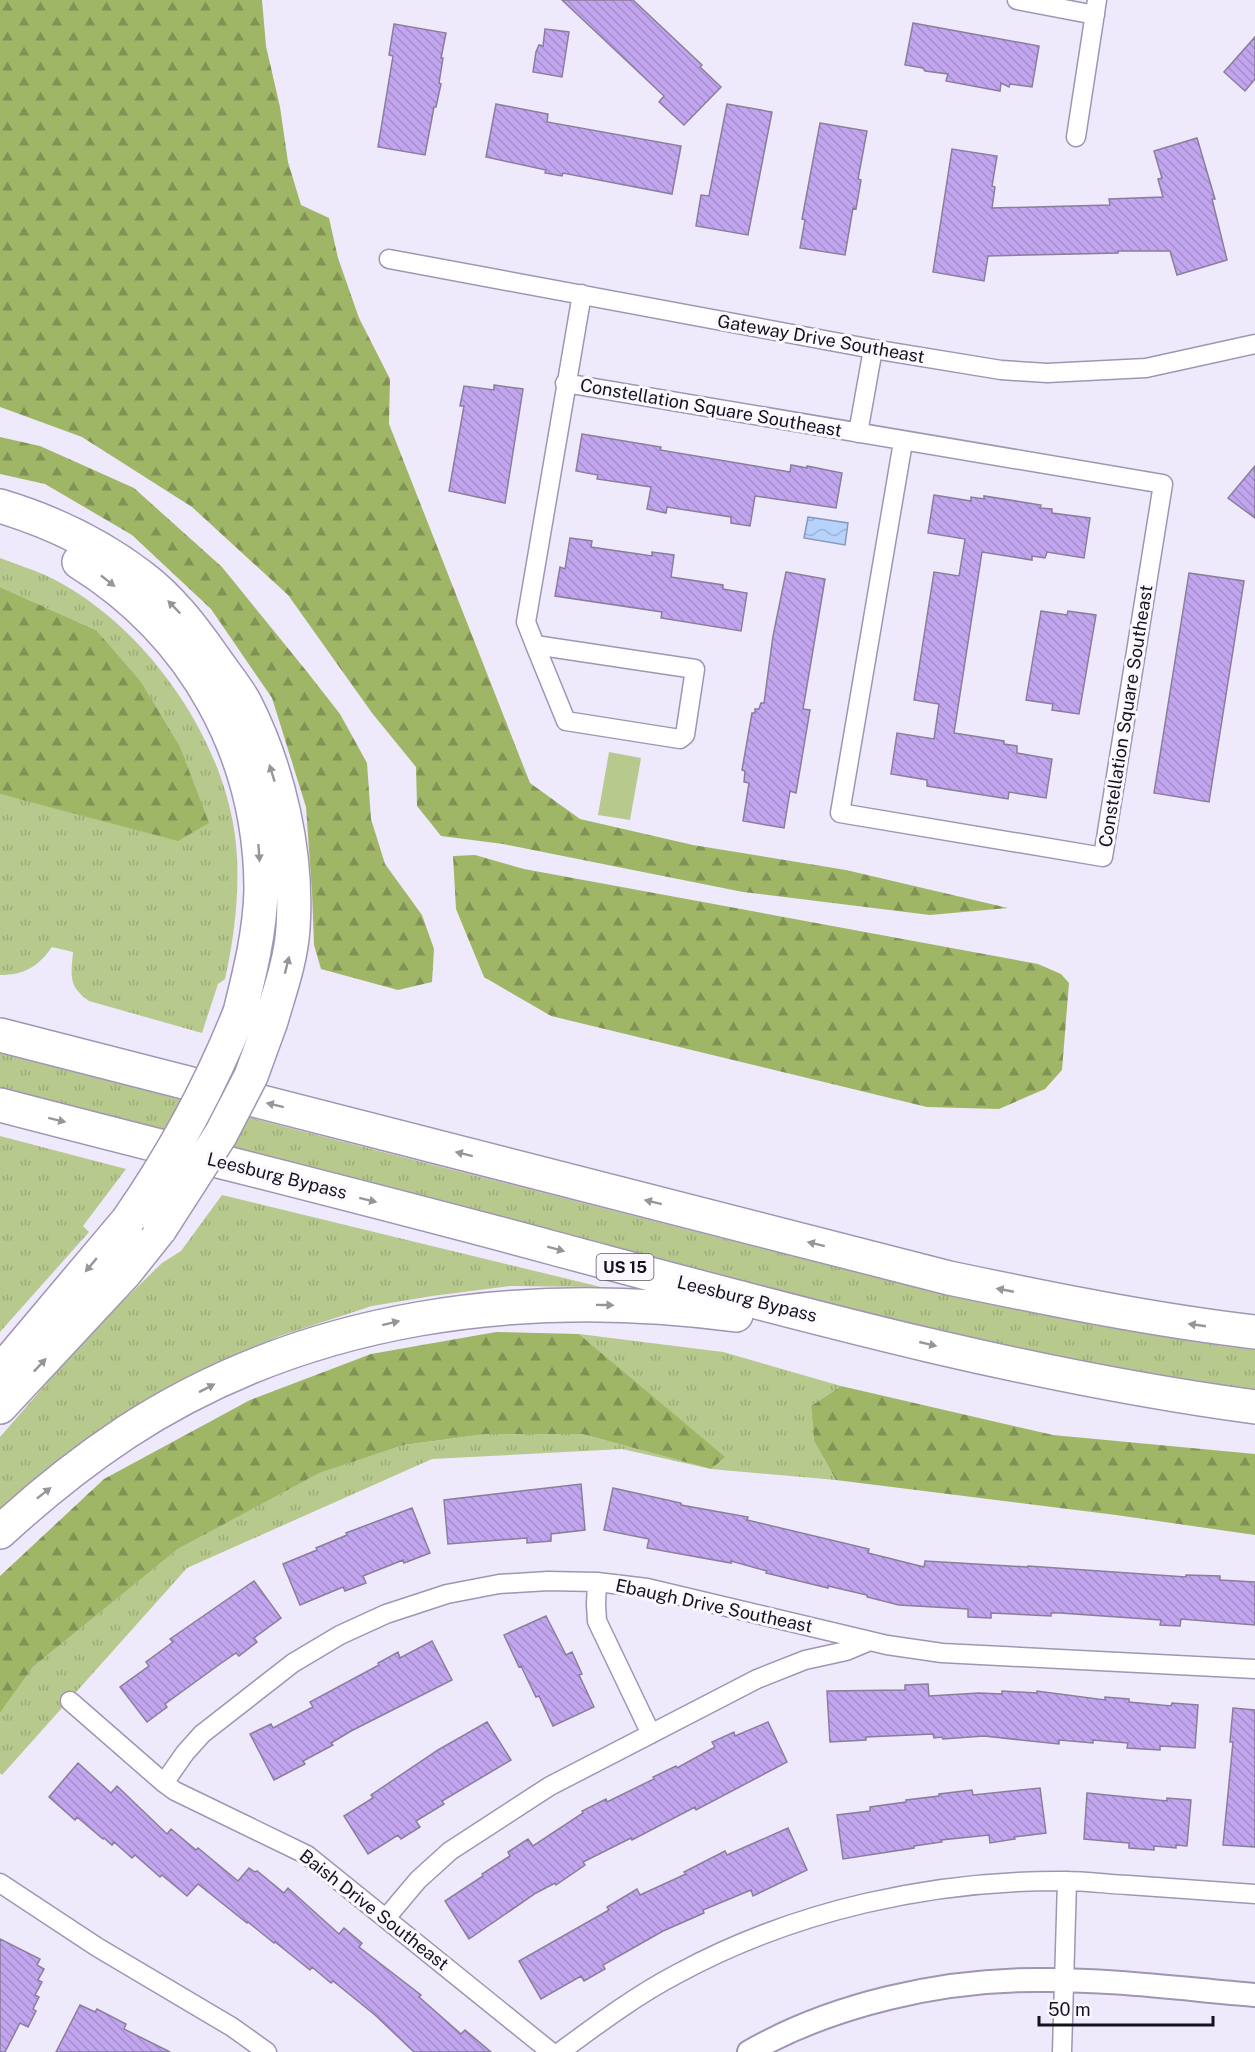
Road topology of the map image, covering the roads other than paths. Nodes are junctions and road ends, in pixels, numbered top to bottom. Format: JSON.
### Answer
{"nodes":[{"id":1,"x":1017,"y":0,"type":"edge"},
{"id":2,"x":1096,"y":8,"type":"edge"},
{"id":3,"x":1076,"y":137,"type":"dead end"},
{"id":4,"x":389,"y":260,"type":"dead end"},
{"id":5,"x":582,"y":294,"type":"junction"},
{"id":6,"x":1255,"y":344,"type":"edge"},
{"id":7,"x":873,"y":349,"type":"junction"},
{"id":8,"x":565,"y":383,"type":"junction"},
{"id":9,"x":858,"y":434,"type":"junction"},
{"id":10,"x":903,"y":442,"type":"junction"},
{"id":11,"x":0,"y":506,"type":"edge"},
{"id":12,"x":0,"y":529,"type":"edge"},
{"id":13,"x":535,"y":645,"type":"junction"},
{"id":14,"x":0,"y":1033,"type":"edge"},
{"id":15,"x":0,"y":1105,"type":"edge"},
{"id":16,"x":1255,"y":1332,"type":"edge"},
{"id":17,"x":886,"y":1334,"type":"junction"},
{"id":18,"x":0,"y":1372,"type":"edge"},
{"id":19,"x":0,"y":1407,"type":"edge"},
{"id":20,"x":1255,"y":1407,"type":"edge"},
{"id":21,"x":0,"y":1532,"type":"edge"},
{"id":22,"x":597,"y":1582,"type":"junction"},
{"id":23,"x":870,"y":1641,"type":"junction"},
{"id":24,"x":1255,"y":1669,"type":"edge"},
{"id":25,"x":70,"y":1701,"type":"dead end"},
{"id":26,"x":651,"y":1734,"type":"junction"},
{"id":27,"x":164,"y":1784,"type":"junction"},
{"id":28,"x":1067,"y":1881,"type":"junction"},
{"id":29,"x":0,"y":1883,"type":"edge"},
{"id":30,"x":1255,"y":1894,"type":"edge"},
{"id":31,"x":386,"y":1918,"type":"junction"},
{"id":32,"x":1065,"y":1980,"type":"junction"},
{"id":33,"x":1255,"y":1995,"type":"edge"},
{"id":34,"x":267,"y":2052,"type":"edge"},
{"id":35,"x":551,"y":2052,"type":"edge"},
{"id":36,"x":560,"y":2052,"type":"edge"},
{"id":37,"x":749,"y":2052,"type":"edge"},
{"id":38,"x":1062,"y":2052,"type":"edge"}],
"edges":[{"from":1,"to":2,"type":"street"},
{"from":2,"to":3,"type":"street"},
{"from":4,"to":5,"type":"street","name":"Gateway Drive Southeast"},
{"from":5,"to":7,"type":"street","name":"Gateway Drive Southeast"},
{"from":5,"to":8,"type":"street","name":"Constellation Square Southeast"},
{"from":6,"to":7,"type":"street","name":"Gateway Drive Southeast"},
{"from":7,"to":9,"type":"street","name":"Constellation Square Southeast"},
{"from":8,"to":9,"type":"street","name":"Constellation Square Southeast"},
{"from":8,"to":13,"type":"street","name":"Constellation Square Southeast"},
{"from":9,"to":10,"type":"street","name":"Constellation Square Southeast"},
{"from":10,"to":10,"type":"street","name":"Constellation Square Southeast"},
{"from":19,"to":11,"type":"highway","one_way":true,"bridge":true},
{"from":12,"to":18,"type":"highway","one_way":true,"bridge":true},
{"from":13,"to":13,"type":"street","name":"Constellation Square Southeast"},
{"from":16,"to":14,"type":"highway","one_way":true},
{"from":15,"to":17,"type":"highway","name":"Leesburg Bypass","number":"US 15","one_way":true},
{"from":17,"to":20,"type":"highway","name":"Leesburg Bypass","number":"US 15","one_way":true},
{"from":21,"to":17,"type":"highway","one_way":true},
{"from":22,"to":23,"type":"street","name":"Ebaugh Drive Southeast"},
{"from":22,"to":26,"type":"street"},
{"from":22,"to":27,"type":"street","name":"Ebaugh Drive Southeast"},
{"from":23,"to":24,"type":"street","name":"Ebaugh Drive Southeast"},
{"from":23,"to":26,"type":"street"},
{"from":25,"to":27,"type":"street","name":"Baish Drive Southeast"},
{"from":26,"to":31,"type":"street"},
{"from":27,"to":31,"type":"street","name":"Baish Drive Southeast"},
{"from":28,"to":30,"type":"street"},
{"from":28,"to":32,"type":"street"},
{"from":28,"to":36,"type":"street"},
{"from":29,"to":34,"type":"street"},
{"from":31,"to":35,"type":"street","name":"Baish Drive Southeast"},
{"from":32,"to":33,"type":"street"},
{"from":32,"to":37,"type":"street"},
{"from":32,"to":38,"type":"street"}]}
